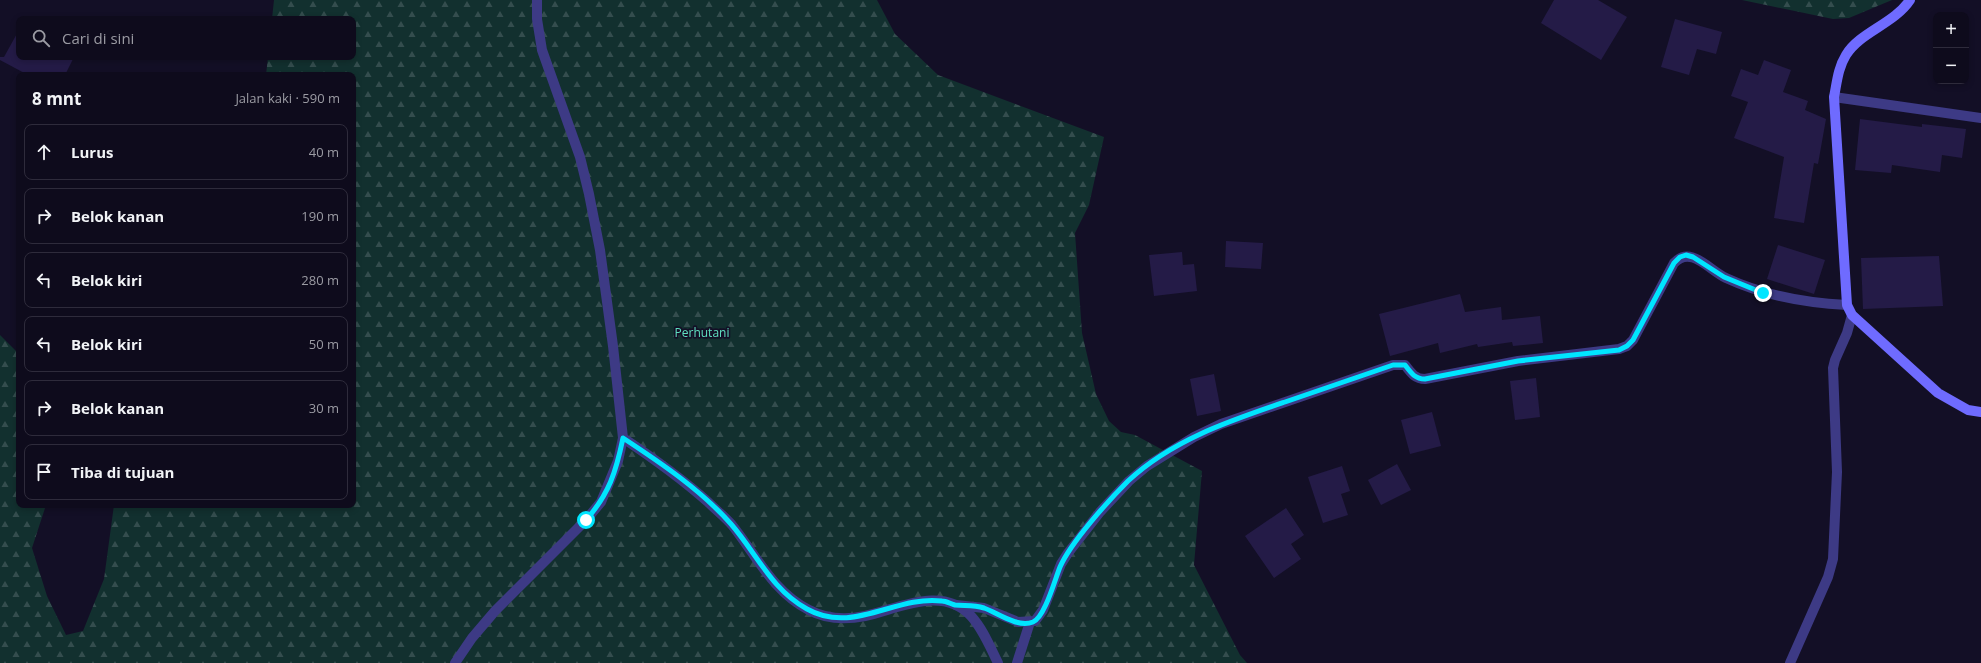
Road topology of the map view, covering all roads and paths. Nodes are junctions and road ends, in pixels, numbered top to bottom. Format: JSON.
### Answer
{"nodes":[{"id":1,"x":536,"y":0,"type":"edge"},
{"id":2,"x":1910,"y":0,"type":"edge"},
{"id":3,"x":1834,"y":97,"type":"junction"},
{"id":4,"x":1981,"y":118,"type":"edge"},
{"id":5,"x":1850,"y":310,"type":"junction"},
{"id":6,"x":1981,"y":412,"type":"edge"},
{"id":7,"x":623,"y":438,"type":"junction"},
{"id":8,"x":956,"y":605,"type":"junction"},
{"id":9,"x":1030,"y":622,"type":"junction"},
{"id":10,"x":455,"y":663,"type":"edge"},
{"id":11,"x":998,"y":663,"type":"edge"},
{"id":12,"x":1017,"y":663,"type":"edge"},
{"id":13,"x":1790,"y":663,"type":"edge"}],
"edges":[{"from":1,"to":7,"type":"street"},
{"from":2,"to":3,"type":"street"},
{"from":3,"to":4,"type":"street"},
{"from":3,"to":5,"type":"street"},
{"from":5,"to":6,"type":"street"},
{"from":5,"to":9,"type":"street"},
{"from":5,"to":13,"type":"street"},
{"from":7,"to":8,"type":"street"},
{"from":7,"to":10,"type":"street"},
{"from":8,"to":9,"type":"street"},
{"from":8,"to":11,"type":"street"},
{"from":9,"to":12,"type":"street"}]}
